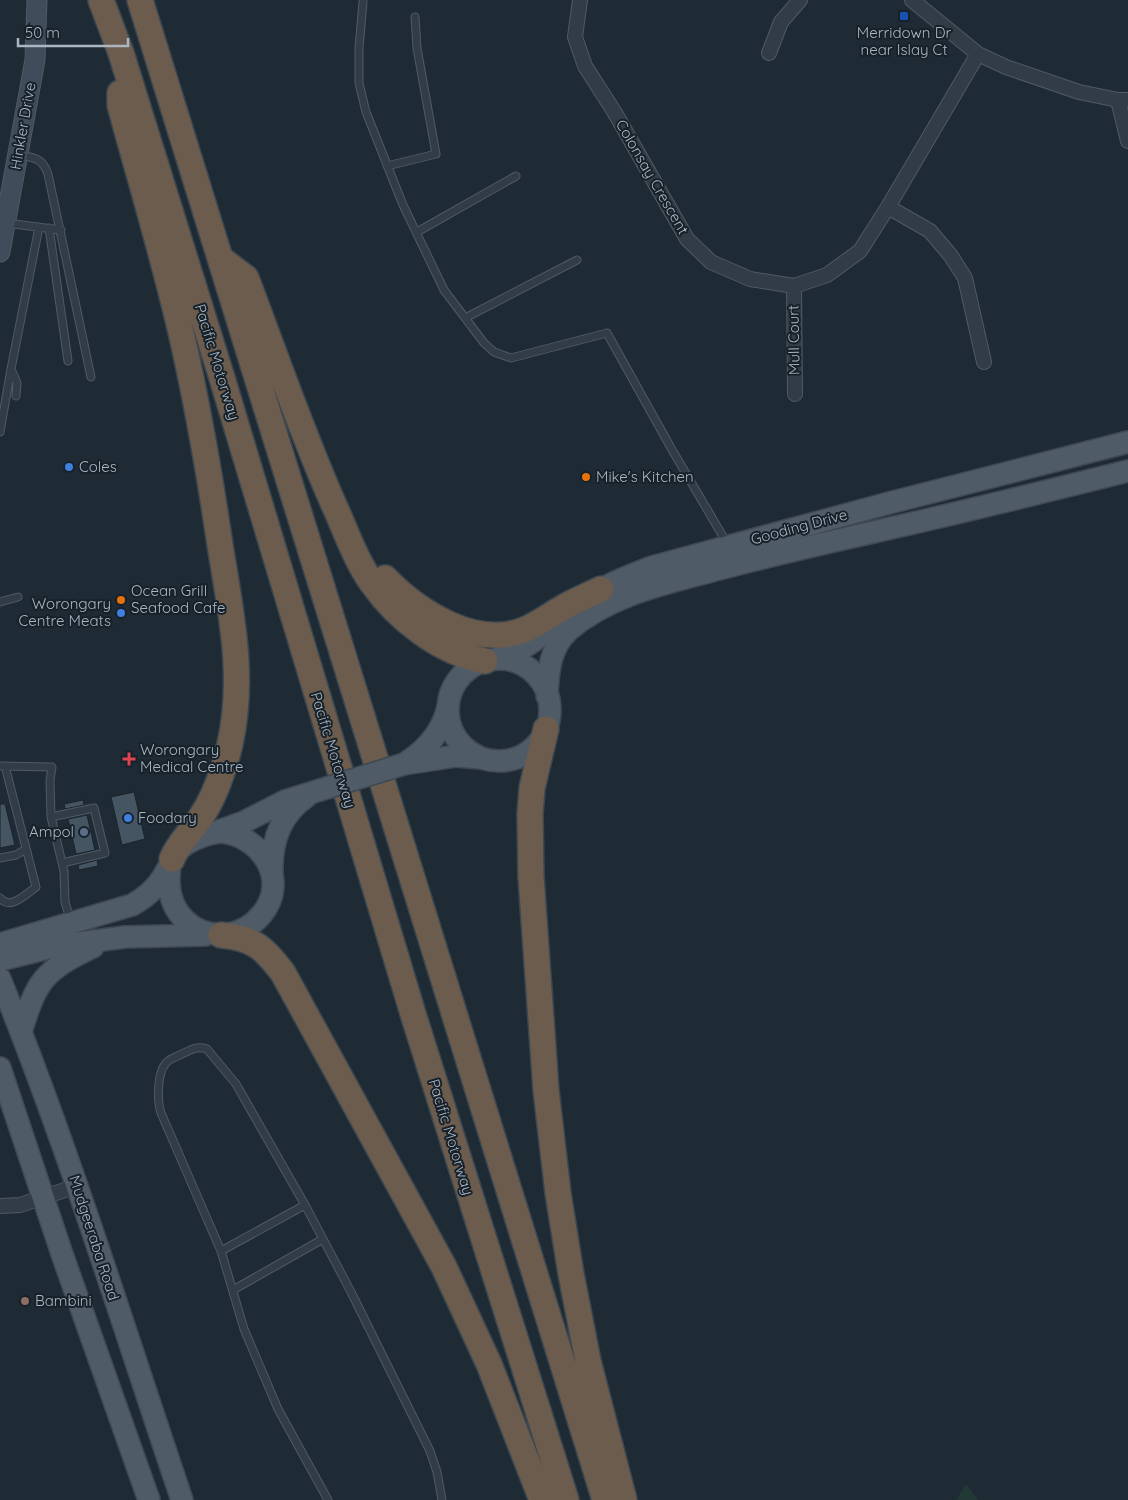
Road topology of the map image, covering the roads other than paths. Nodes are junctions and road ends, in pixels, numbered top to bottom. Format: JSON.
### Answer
{"nodes":[{"id":1,"x":37,"y":0,"type":"edge"},
{"id":2,"x":101,"y":0,"type":"edge"},
{"id":3,"x":140,"y":0,"type":"edge"},
{"id":4,"x":580,"y":0,"type":"edge"},
{"id":5,"x":800,"y":0,"type":"edge"},
{"id":6,"x":912,"y":0,"type":"edge"},
{"id":7,"x":363,"y":2,"type":"dead end"},
{"id":8,"x":416,"y":17,"type":"dead end"},
{"id":9,"x":122,"y":53,"type":"junction"},
{"id":10,"x":769,"y":53,"type":"dead end"},
{"id":11,"x":978,"y":54,"type":"junction"},
{"id":12,"x":1123,"y":100,"type":"edge"},
{"id":13,"x":1128,"y":141,"type":"edge"},
{"id":14,"x":18,"y":155,"type":"junction"},
{"id":15,"x":387,"y":166,"type":"junction"},
{"id":16,"x":516,"y":176,"type":"dead end"},
{"id":17,"x":888,"y":207,"type":"junction"},
{"id":18,"x":5,"y":223,"type":"junction"},
{"id":19,"x":38,"y":227,"type":"junction"},
{"id":20,"x":49,"y":228,"type":"junction"},
{"id":21,"x":60,"y":230,"type":"junction"},
{"id":22,"x":416,"y":232,"type":"junction"},
{"id":23,"x":0,"y":252,"type":"edge"},
{"id":24,"x":221,"y":260,"type":"junction"},
{"id":25,"x":577,"y":260,"type":"dead end"},
{"id":26,"x":794,"y":286,"type":"junction"},
{"id":27,"x":465,"y":318,"type":"junction"},
{"id":28,"x":68,"y":360,"type":"dead end"},
{"id":29,"x":984,"y":362,"type":"dead end"},
{"id":30,"x":11,"y":369,"type":"junction"},
{"id":31,"x":91,"y":377,"type":"dead end"},
{"id":32,"x":795,"y":394,"type":"dead end"},
{"id":33,"x":16,"y":396,"type":"dead end"},
{"id":34,"x":0,"y":432,"type":"edge"},
{"id":35,"x":1128,"y":442,"type":"edge"},
{"id":36,"x":1128,"y":471,"type":"edge"},
{"id":37,"x":336,"y":509,"type":"junction"},
{"id":38,"x":729,"y":546,"type":"junction"},
{"id":39,"x":601,"y":589,"type":"junction"},
{"id":40,"x":18,"y":597,"type":"dead end"},
{"id":41,"x":0,"y":602,"type":"edge"},
{"id":42,"x":488,"y":660,"type":"junction"},
{"id":43,"x":547,"y":696,"type":"junction"},
{"id":44,"x":448,"y":706,"type":"junction"},
{"id":45,"x":546,"y":729,"type":"junction"},
{"id":46,"x":486,"y":759,"type":"junction"},
{"id":47,"x":404,"y":764,"type":"junction"},
{"id":48,"x":3,"y":766,"type":"edge"},
{"id":49,"x":316,"y":791,"type":"junction"},
{"id":50,"x":51,"y":817,"type":"junction"},
{"id":51,"x":209,"y":834,"type":"junction"},
{"id":52,"x":26,"y":849,"type":"junction"},
{"id":53,"x":0,"y":858,"type":"edge"},
{"id":54,"x":172,"y":860,"type":"junction"},
{"id":55,"x":62,"y":863,"type":"junction"},
{"id":56,"x":273,"y":880,"type":"junction"},
{"id":57,"x":0,"y":898,"type":"edge"},
{"id":58,"x":72,"y":924,"type":"junction"},
{"id":59,"x":147,"y":935,"type":"junction"},
{"id":60,"x":218,"y":935,"type":"junction"},
{"id":61,"x":111,"y":938,"type":"junction"},
{"id":62,"x":0,"y":944,"type":"edge"},
{"id":63,"x":0,"y":960,"type":"edge"},
{"id":64,"x":0,"y":979,"type":"edge"},
{"id":65,"x":22,"y":1032,"type":"junction"},
{"id":66,"x":0,"y":1068,"type":"edge"},
{"id":67,"x":77,"y":1186,"type":"junction"},
{"id":68,"x":43,"y":1198,"type":"junction"},
{"id":69,"x":305,"y":1205,"type":"junction"},
{"id":70,"x":0,"y":1206,"type":"edge"},
{"id":71,"x":323,"y":1239,"type":"junction"},
{"id":72,"x":221,"y":1251,"type":"junction"},
{"id":73,"x":233,"y":1290,"type":"junction"},
{"id":74,"x":149,"y":1500,"type":"edge"},
{"id":75,"x":182,"y":1500,"type":"edge"},
{"id":76,"x":328,"y":1500,"type":"edge"},
{"id":77,"x":442,"y":1500,"type":"edge"},
{"id":78,"x":542,"y":1500,"type":"edge"},
{"id":79,"x":566,"y":1500,"type":"edge"},
{"id":80,"x":605,"y":1500,"type":"edge"},
{"id":81,"x":624,"y":1500,"type":"edge"}],
"edges":[{"from":1,"to":14,"type":"main road","name":"Hinkler Drive"},
{"from":2,"to":9,"type":"highway","name":"Pacific Motorway"},
{"from":3,"to":24,"type":"highway"},
{"from":4,"to":26,"type":"street","name":"Colonsay Crescent"},
{"from":5,"to":10,"type":"street"},
{"from":6,"to":11,"type":"street"},
{"from":7,"to":15,"type":"lane"},
{"from":8,"to":15,"type":"lane"},
{"from":9,"to":54,"type":"highway"},
{"from":9,"to":79,"type":"highway","name":"Pacific Motorway"},
{"from":11,"to":12,"type":"street"},
{"from":11,"to":17,"type":"street","name":"Colonsay Crescent"},
{"from":12,"to":13,"type":"street"},
{"from":14,"to":18,"type":"main road","name":"Hinkler Drive"},
{"from":14,"to":21,"type":"lane"},
{"from":15,"to":22,"type":"lane"},
{"from":16,"to":22,"type":"lane"},
{"from":17,"to":26,"type":"street","name":"Colonsay Crescent"},
{"from":17,"to":29,"type":"street"},
{"from":18,"to":19,"type":"lane"},
{"from":18,"to":23,"type":"main road","name":"Hinkler Drive"},
{"from":19,"to":20,"type":"lane"},
{"from":19,"to":30,"type":"lane"},
{"from":20,"to":21,"type":"lane"},
{"from":20,"to":28,"type":"lane"},
{"from":21,"to":31,"type":"lane"},
{"from":22,"to":27,"type":"lane"},
{"from":24,"to":37,"type":"highway"},
{"from":24,"to":80,"type":"highway"},
{"from":25,"to":27,"type":"lane"},
{"from":26,"to":32,"type":"street","name":"Mull Court"},
{"from":27,"to":38,"type":"lane"},
{"from":30,"to":33,"type":"lane"},
{"from":30,"to":34,"type":"lane"},
{"from":35,"to":38,"type":"main road","name":"Gooding Drive"},
{"from":36,"to":43,"type":"main road","name":"Gooding Drive"},
{"from":37,"to":39,"type":"highway"},
{"from":37,"to":42,"type":"highway"},
{"from":38,"to":39,"type":"main road","name":"Gooding Drive"},
{"from":39,"to":42,"type":"main road","name":"Gooding Drive"},
{"from":40,"to":41,"type":"lane"},
{"from":42,"to":43,"type":"main road"},
{"from":42,"to":44,"type":"main road"},
{"from":43,"to":45,"type":"main road"},
{"from":44,"to":46,"type":"main road"},
{"from":44,"to":47,"type":"main road"},
{"from":45,"to":46,"type":"main road"},
{"from":45,"to":81,"type":"highway"},
{"from":46,"to":47,"type":"main road"},
{"from":47,"to":49,"type":"main road","bridge":true},
{"from":48,"to":50,"type":"lane"},
{"from":48,"to":52,"type":"lane"},
{"from":49,"to":51,"type":"main road"},
{"from":49,"to":56,"type":"main road"},
{"from":50,"to":55,"type":"lane"},
{"from":50,"to":55,"type":"lane"},
{"from":51,"to":54,"type":"main road"},
{"from":51,"to":56,"type":"main road"},
{"from":52,"to":53,"type":"lane"},
{"from":52,"to":57,"type":"lane"},
{"from":54,"to":58,"type":"main road"},
{"from":54,"to":60,"type":"main road"},
{"from":55,"to":58,"type":"lane"},
{"from":56,"to":60,"type":"main road"},
{"from":58,"to":59,"type":"main road"},
{"from":58,"to":62,"type":"main road"},
{"from":59,"to":60,"type":"main road"},
{"from":59,"to":61,"type":"main road"},
{"from":60,"to":78,"type":"highway"},
{"from":61,"to":63,"type":"main road"},
{"from":61,"to":65,"type":"main road"},
{"from":64,"to":65,"type":"main road","name":"Mudgeeraba Road"},
{"from":65,"to":67,"type":"main road","name":"Mudgeeraba Road"},
{"from":66,"to":68,"type":"main road"},
{"from":67,"to":68,"type":"street"},
{"from":67,"to":75,"type":"main road","name":"Mudgeeraba Road"},
{"from":68,"to":70,"type":"street"},
{"from":68,"to":74,"type":"main road"},
{"from":69,"to":71,"type":"lane"},
{"from":69,"to":72,"type":"lane"},
{"from":69,"to":72,"type":"lane"},
{"from":71,"to":73,"type":"lane"},
{"from":71,"to":77,"type":"lane"},
{"from":72,"to":73,"type":"lane"},
{"from":73,"to":76,"type":"lane"}]}
